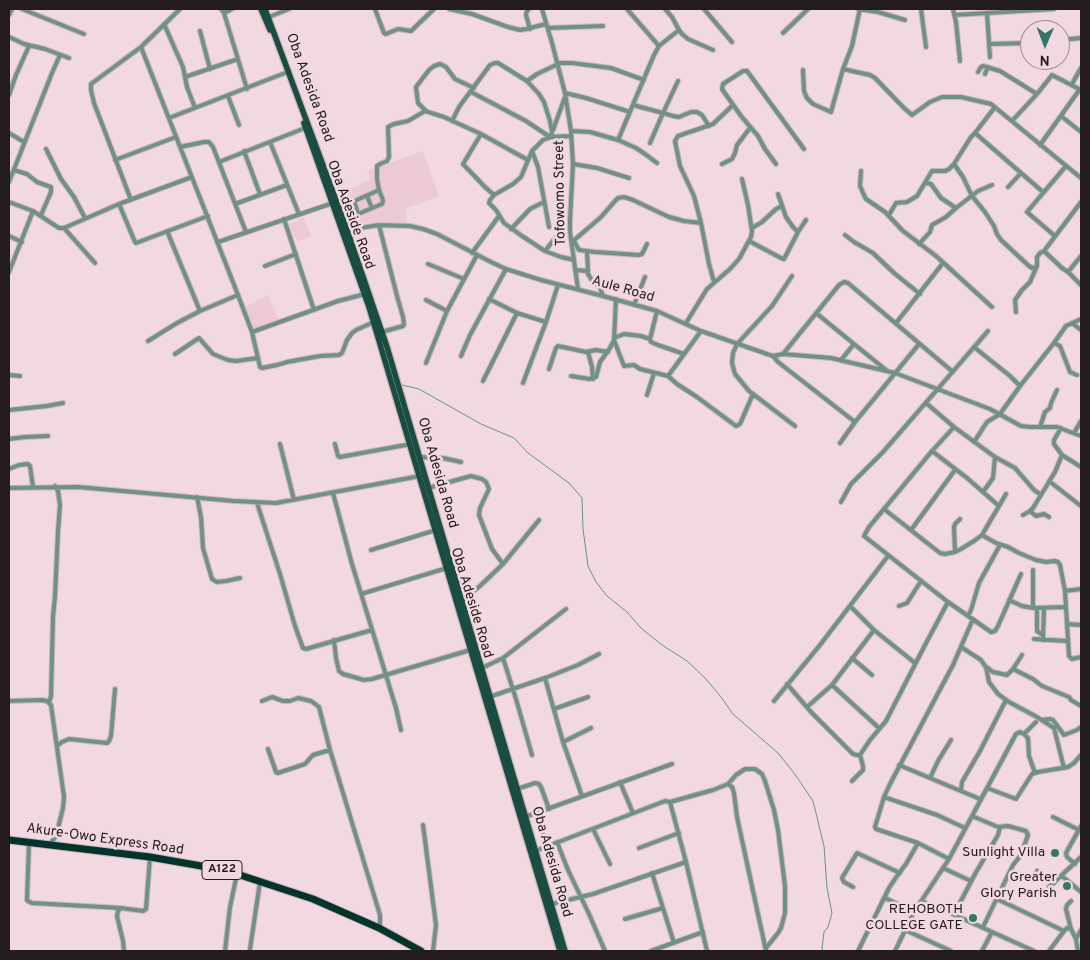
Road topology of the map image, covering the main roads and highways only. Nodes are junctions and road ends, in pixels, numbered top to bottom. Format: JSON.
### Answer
{"nodes":[{"id":1,"x":261,"y":9,"type":"edge"},
{"id":2,"x":266,"y":9,"type":"edge"},
{"id":3,"x":284,"y":66,"type":"junction"},
{"id":4,"x":310,"y":136,"type":"junction"},
{"id":5,"x":384,"y":348,"type":"junction"},
{"id":6,"x":413,"y":443,"type":"junction"},
{"id":7,"x":460,"y":602,"type":"junction"},
{"id":8,"x":488,"y":698,"type":"junction"},
{"id":9,"x":508,"y":767,"type":"junction"},
{"id":10,"x":9,"y":840,"type":"edge"},
{"id":11,"x":421,"y":951,"type":"edge"},
{"id":12,"x":560,"y":951,"type":"edge"},
{"id":13,"x":565,"y":951,"type":"edge"}],
"edges":[{"from":1,"to":3,"type":"main road","name":"Oba Adeside Road"},
{"from":2,"to":3,"type":"main road","name":"Oba Adesida Road"},
{"from":3,"to":4,"type":"main road","name":"Oba Adesida Road"},
{"from":3,"to":4,"type":"main road","name":"Oba Adeside Road"},
{"from":4,"to":5,"type":"main road","name":"Oba Adeside Road"},
{"from":4,"to":5,"type":"main road","name":"Oba Adesida Road"},
{"from":5,"to":6,"type":"main road","name":"Oba Adesida Road"},
{"from":6,"to":7,"type":"main road","name":"Oba Adeside Road"},
{"from":6,"to":7,"type":"main road","name":"Oba Adesida Road"},
{"from":7,"to":8,"type":"main road","name":"Oba Adesida Road"},
{"from":7,"to":8,"type":"main road","name":"Oba Adeside Road"},
{"from":8,"to":9,"type":"main road","name":"Oba Adesida Road"},
{"from":9,"to":12,"type":"main road"},
{"from":9,"to":13,"type":"main road","name":"Oba Adesida Road"},
{"from":10,"to":11,"type":"highway","name":"Akure-Owo Express Road","number":"A122"}]}
